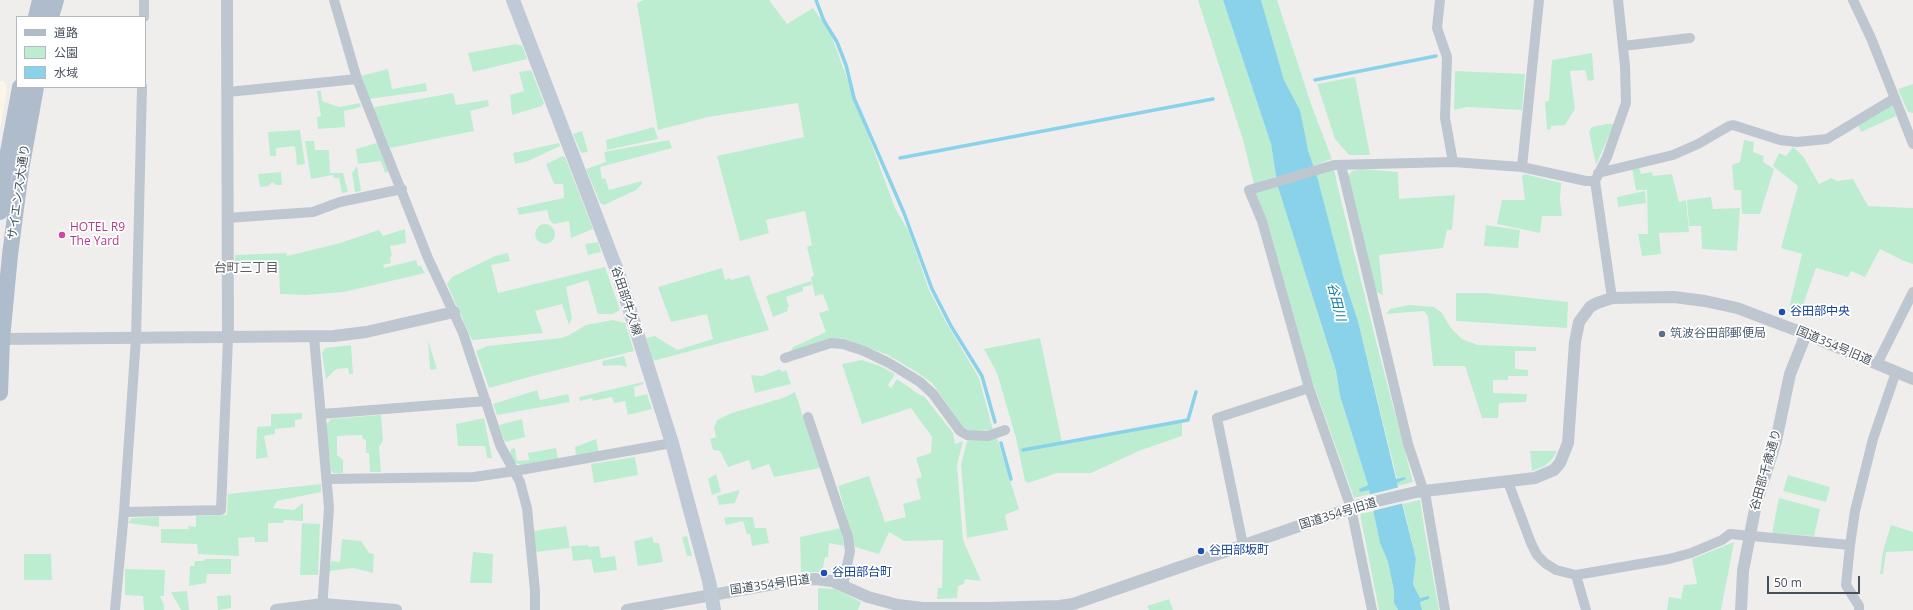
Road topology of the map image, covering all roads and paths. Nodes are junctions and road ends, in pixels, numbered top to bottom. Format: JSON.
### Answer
{"nodes":[{"id":1,"x":40,"y":0,"type":"edge"},
{"id":2,"x":56,"y":0,"type":"edge"},
{"id":3,"x":144,"y":0,"type":"edge"},
{"id":4,"x":227,"y":0,"type":"edge"},
{"id":5,"x":334,"y":0,"type":"edge"},
{"id":6,"x":513,"y":0,"type":"edge"},
{"id":7,"x":1440,"y":0,"type":"edge"},
{"id":8,"x":1539,"y":0,"type":"edge"},
{"id":9,"x":1618,"y":0,"type":"edge"},
{"id":10,"x":1853,"y":0,"type":"edge"},
{"id":11,"x":36,"y":16,"type":"edge"},
{"id":12,"x":52,"y":16,"type":"edge"},
{"id":13,"x":144,"y":16,"type":"edge"},
{"id":14,"x":1690,"y":38,"type":"dead end"},
{"id":15,"x":1623,"y":46,"type":"junction"},
{"id":16,"x":357,"y":79,"type":"junction"},
{"id":17,"x":20,"y":88,"type":"edge"},
{"id":18,"x":36,"y":88,"type":"edge"},
{"id":19,"x":142,"y":88,"type":"edge"},
{"id":20,"x":228,"y":92,"type":"junction"},
{"id":21,"x":1895,"y":98,"type":"junction"},
{"id":22,"x":1913,"y":144,"type":"edge"},
{"id":23,"x":1452,"y":162,"type":"junction"},
{"id":24,"x":1337,"y":165,"type":"junction"},
{"id":25,"x":1522,"y":167,"type":"junction"},
{"id":26,"x":1597,"y":177,"type":"junction"},
{"id":27,"x":3,"y":183,"type":"junction"},
{"id":28,"x":19,"y":186,"type":"junction"},
{"id":29,"x":402,"y":189,"type":"junction"},
{"id":30,"x":0,"y":212,"type":"edge"},
{"id":31,"x":227,"y":218,"type":"junction"},
{"id":32,"x":1913,"y":292,"type":"edge"},
{"id":33,"x":1612,"y":298,"type":"junction"},
{"id":34,"x":454,"y":312,"type":"junction"},
{"id":35,"x":1806,"y":334,"type":"junction"},
{"id":36,"x":314,"y":337,"type":"junction"},
{"id":37,"x":136,"y":338,"type":"junction"},
{"id":38,"x":228,"y":338,"type":"junction"},
{"id":39,"x":2,"y":339,"type":"junction"},
{"id":40,"x":786,"y":358,"type":"dead end"},
{"id":41,"x":1877,"y":364,"type":"junction"},
{"id":42,"x":1896,"y":372,"type":"junction"},
{"id":43,"x":1913,"y":379,"type":"edge"},
{"id":44,"x":1309,"y":388,"type":"junction"},
{"id":45,"x":0,"y":393,"type":"edge"},
{"id":46,"x":486,"y":401,"type":"junction"},
{"id":47,"x":322,"y":414,"type":"junction"},
{"id":48,"x":808,"y":417,"type":"dead end"},
{"id":49,"x":1005,"y":430,"type":"dead end"},
{"id":50,"x":672,"y":444,"type":"junction"},
{"id":51,"x":515,"y":471,"type":"junction"},
{"id":52,"x":327,"y":479,"type":"junction"},
{"id":53,"x":1508,"y":482,"type":"junction"},
{"id":54,"x":1420,"y":492,"type":"junction"},
{"id":55,"x":1356,"y":507,"type":"junction"},
{"id":56,"x":124,"y":512,"type":"junction"},
{"id":57,"x":1749,"y":535,"type":"junction"},
{"id":58,"x":1244,"y":545,"type":"junction"},
{"id":59,"x":1850,"y":545,"type":"junction"},
{"id":60,"x":1576,"y":575,"type":"junction"},
{"id":61,"x":843,"y":585,"type":"junction"},
{"id":62,"x":711,"y":594,"type":"junction"},
{"id":63,"x":322,"y":607,"type":"edge"},
{"id":64,"x":1073,"y":607,"type":"edge"},
{"id":65,"x":115,"y":610,"type":"edge"},
{"id":66,"x":276,"y":610,"type":"edge"},
{"id":67,"x":396,"y":610,"type":"edge"},
{"id":68,"x":535,"y":610,"type":"edge"},
{"id":69,"x":627,"y":610,"type":"edge"},
{"id":70,"x":714,"y":610,"type":"edge"},
{"id":71,"x":1372,"y":610,"type":"edge"},
{"id":72,"x":1445,"y":610,"type":"edge"},
{"id":73,"x":1586,"y":610,"type":"edge"},
{"id":74,"x":1741,"y":610,"type":"edge"},
{"id":75,"x":1859,"y":610,"type":"edge"}],
"edges":[{"from":1,"to":11,"type":"main road"},
{"from":2,"to":12,"type":"main road"},
{"from":3,"to":13,"type":"street"},
{"from":4,"to":20,"type":"street"},
{"from":5,"to":16,"type":"street"},
{"from":6,"to":50,"type":"main road","name":"谷田部牛久線"},
{"from":7,"to":23,"type":"street"},
{"from":8,"to":25,"type":"street"},
{"from":9,"to":15,"type":"street"},
{"from":10,"to":21,"type":"street"},
{"from":14,"to":15,"type":"street"},
{"from":15,"to":26,"type":"street"},
{"from":16,"to":20,"type":"street"},
{"from":16,"to":29,"type":"street"},
{"from":17,"to":27,"type":"main road","name":"サイエンス大通り"},
{"from":18,"to":28,"type":"main road","name":"サイエンス大通り"},
{"from":19,"to":37,"type":"street"},
{"from":20,"to":31,"type":"street"},
{"from":21,"to":22,"type":"street"},
{"from":21,"to":26,"type":"street"},
{"from":23,"to":24,"type":"street"},
{"from":23,"to":25,"type":"street"},
{"from":24,"to":44,"type":"street"},
{"from":24,"to":54,"type":"street"},
{"from":25,"to":26,"type":"street"},
{"from":26,"to":33,"type":"street"},
{"from":27,"to":28,"type":"main road"},
{"from":27,"to":30,"type":"main road","name":"サイエンス大通り"},
{"from":28,"to":39,"type":"main road","name":"サイエンス大通り"},
{"from":29,"to":31,"type":"street"},
{"from":29,"to":34,"type":"street"},
{"from":31,"to":38,"type":"street"},
{"from":32,"to":41,"type":"street"},
{"from":33,"to":35,"type":"street","name":"国道354号旧道"},
{"from":33,"to":53,"type":"street","name":"国道354号旧道"},
{"from":34,"to":36,"type":"street"},
{"from":34,"to":46,"type":"street"},
{"from":35,"to":41,"type":"street","name":"国道354号旧道"},
{"from":35,"to":57,"type":"street","name":"谷田部千歳通り"},
{"from":36,"to":38,"type":"street"},
{"from":36,"to":47,"type":"street"},
{"from":37,"to":38,"type":"street"},
{"from":37,"to":39,"type":"street"},
{"from":37,"to":56,"type":"street"},
{"from":38,"to":56,"type":"street"},
{"from":39,"to":45,"type":"main road","name":"サイエンス大通り"},
{"from":40,"to":49,"type":"street"},
{"from":41,"to":42,"type":"street","name":"国道354号旧道"},
{"from":42,"to":43,"type":"street","name":"国道354号旧道"},
{"from":42,"to":59,"type":"street"},
{"from":44,"to":55,"type":"street"},
{"from":44,"to":58,"type":"street"},
{"from":46,"to":47,"type":"street"},
{"from":46,"to":51,"type":"street"},
{"from":47,"to":52,"type":"street"},
{"from":48,"to":61,"type":"street"},
{"from":50,"to":51,"type":"street"},
{"from":50,"to":62,"type":"main road","name":"谷田部牛久線"},
{"from":51,"to":52,"type":"street"},
{"from":51,"to":68,"type":"street"},
{"from":52,"to":63,"type":"street"},
{"from":53,"to":54,"type":"street","name":"国道354号旧道"},
{"from":53,"to":60,"type":"street"},
{"from":54,"to":55,"type":"street","name":"国道354号旧道"},
{"from":54,"to":72,"type":"street"},
{"from":55,"to":58,"type":"street","name":"国道354号旧道"},
{"from":55,"to":71,"type":"street"},
{"from":56,"to":65,"type":"street"},
{"from":57,"to":59,"type":"street"},
{"from":57,"to":60,"type":"street"},
{"from":57,"to":74,"type":"street","name":"谷田部千歳通り"},
{"from":58,"to":64,"type":"street","name":"国道354号旧道"},
{"from":59,"to":75,"type":"street"},
{"from":60,"to":73,"type":"street"},
{"from":61,"to":62,"type":"street","name":"国道354号旧道"},
{"from":61,"to":64,"type":"street","name":"国道354号旧道"},
{"from":62,"to":69,"type":"street","name":"国道354号旧道"},
{"from":62,"to":70,"type":"main road","name":"谷田部牛久線"},
{"from":63,"to":66,"type":"street"},
{"from":63,"to":67,"type":"street"}]}
